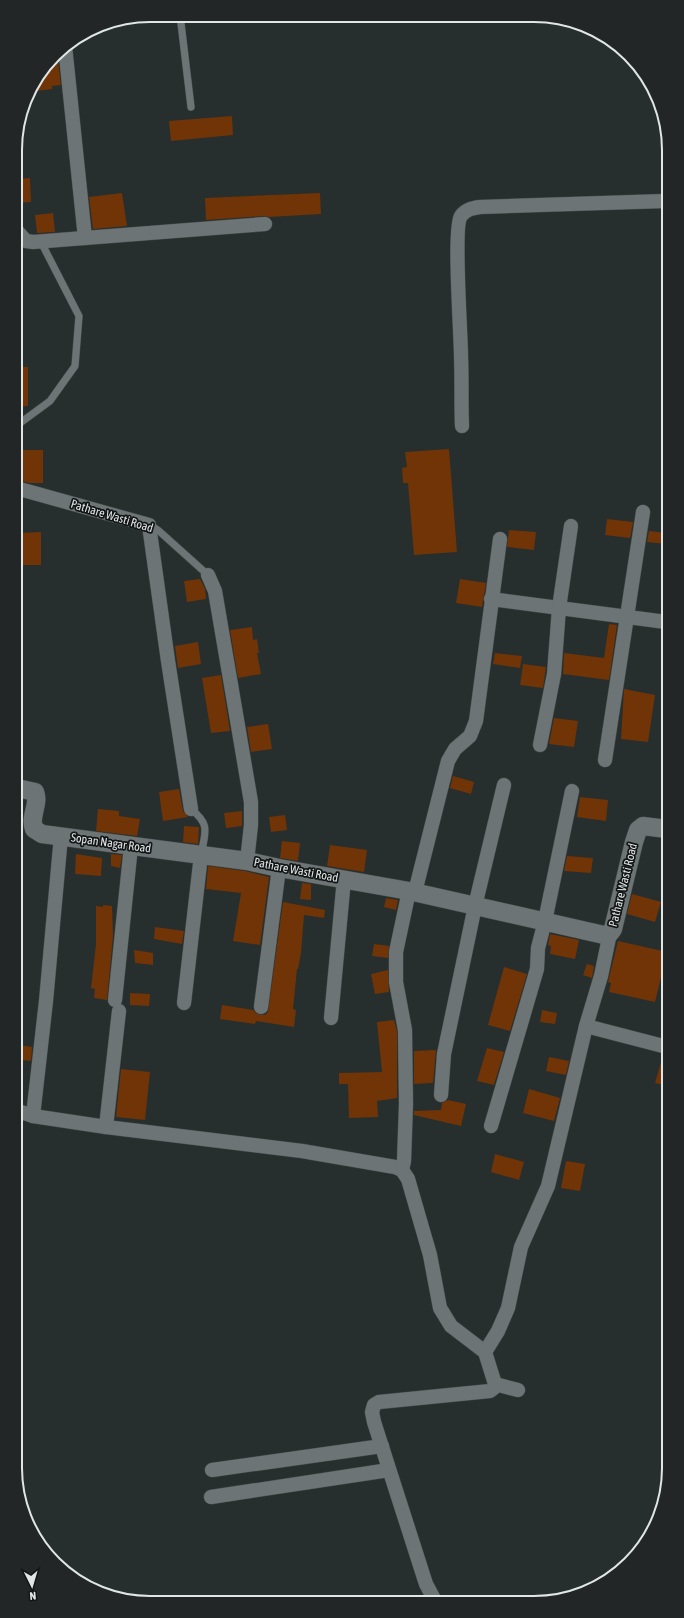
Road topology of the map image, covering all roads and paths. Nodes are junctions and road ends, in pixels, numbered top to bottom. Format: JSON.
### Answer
{"nodes":[{"id":1,"x":181,"y":22,"type":"edge"},
{"id":2,"x":66,"y":54,"type":"edge"},
{"id":3,"x":191,"y":107,"type":"dead end"},
{"id":4,"x":662,"y":201,"type":"edge"},
{"id":5,"x":265,"y":224,"type":"dead end"},
{"id":6,"x":22,"y":237,"type":"edge"},
{"id":7,"x":85,"y":238,"type":"junction"},
{"id":8,"x":41,"y":242,"type":"junction"},
{"id":9,"x":22,"y":422,"type":"edge"},
{"id":10,"x":462,"y":426,"type":"dead end"},
{"id":11,"x":22,"y":490,"type":"edge"},
{"id":12,"x":643,"y":512,"type":"dead end"},
{"id":13,"x":150,"y":525,"type":"junction"},
{"id":14,"x":570,"y":526,"type":"dead end"},
{"id":15,"x":500,"y":539,"type":"dead end"},
{"id":16,"x":208,"y":575,"type":"joint"},
{"id":17,"x":491,"y":599,"type":"junction"},
{"id":18,"x":559,"y":608,"type":"junction"},
{"id":19,"x":627,"y":617,"type":"junction"},
{"id":20,"x":662,"y":621,"type":"edge"},
{"id":21,"x":540,"y":745,"type":"dead end"},
{"id":22,"x":605,"y":760,"type":"dead end"},
{"id":23,"x":504,"y":785,"type":"dead end"},
{"id":24,"x":22,"y":789,"type":"edge"},
{"id":25,"x":572,"y":791,"type":"dead end"},
{"id":26,"x":192,"y":809,"type":"joint"},
{"id":27,"x":662,"y":828,"type":"edge"},
{"id":28,"x":60,"y":836,"type":"junction"},
{"id":29,"x":132,"y":846,"type":"junction"},
{"id":30,"x":201,"y":855,"type":"junction"},
{"id":31,"x":247,"y":861,"type":"junction"},
{"id":32,"x":279,"y":868,"type":"junction"},
{"id":33,"x":344,"y":880,"type":"junction"},
{"id":34,"x":412,"y":892,"type":"junction"},
{"id":35,"x":475,"y":906,"type":"junction"},
{"id":36,"x":545,"y":921,"type":"junction"},
{"id":37,"x":610,"y":933,"type":"junction"},
{"id":38,"x":184,"y":1003,"type":"dead end"},
{"id":39,"x":261,"y":1007,"type":"dead end"},
{"id":40,"x":331,"y":1018,"type":"dead end"},
{"id":41,"x":586,"y":1026,"type":"junction"},
{"id":42,"x":662,"y":1046,"type":"edge"},
{"id":43,"x":441,"y":1095,"type":"dead end"},
{"id":44,"x":22,"y":1112,"type":"edge"},
{"id":45,"x":33,"y":1116,"type":"junction"},
{"id":46,"x":491,"y":1126,"type":"dead end"},
{"id":47,"x":106,"y":1127,"type":"junction"},
{"id":48,"x":402,"y":1170,"type":"junction"},
{"id":49,"x":485,"y":1352,"type":"junction"},
{"id":50,"x":495,"y":1384,"type":"junction"},
{"id":51,"x":518,"y":1390,"type":"dead end"},
{"id":52,"x":382,"y":1446,"type":"junction"},
{"id":53,"x":212,"y":1470,"type":"dead end"},
{"id":54,"x":389,"y":1470,"type":"junction"},
{"id":55,"x":211,"y":1497,"type":"dead end"},
{"id":56,"x":432,"y":1596,"type":"edge"}],
"edges":[{"from":1,"to":3,"type":"lane"},
{"from":2,"to":7,"type":"street"},
{"from":4,"to":10,"type":"street"},
{"from":5,"to":7,"type":"street"},
{"from":6,"to":8,"type":"street"},
{"from":7,"to":8,"type":"street"},
{"from":8,"to":9,"type":"lane"},
{"from":11,"to":13,"type":"street","name":"Pathare Wasti Road"},
{"from":12,"to":19,"type":"street"},
{"from":13,"to":16,"type":"lane","name":"Pathare Wasti Road"},
{"from":13,"to":26,"type":"street"},
{"from":14,"to":18,"type":"street"},
{"from":15,"to":17,"type":"street"},
{"from":16,"to":31,"type":"street","name":"Pathare Wasti Road"},
{"from":17,"to":18,"type":"street"},
{"from":17,"to":34,"type":"street"},
{"from":18,"to":19,"type":"street"},
{"from":18,"to":21,"type":"street"},
{"from":19,"to":20,"type":"street"},
{"from":19,"to":22,"type":"street"},
{"from":23,"to":35,"type":"street"},
{"from":24,"to":28,"type":"street","name":"Sopan Nagar Road"},
{"from":25,"to":36,"type":"street"},
{"from":26,"to":30,"type":"lane"},
{"from":27,"to":37,"type":"street","name":"Pathare Wasti Road"},
{"from":28,"to":29,"type":"street","name":"Sopan Nagar Road"},
{"from":28,"to":45,"type":"street"},
{"from":29,"to":30,"type":"street","name":"Sopan Nagar Road"},
{"from":29,"to":47,"type":"street"},
{"from":30,"to":31,"type":"street","name":"Sopan Nagar Road"},
{"from":30,"to":38,"type":"street"},
{"from":31,"to":32,"type":"street","name":"Pathare Wasti Road"},
{"from":32,"to":33,"type":"street","name":"Pathare Wasti Road"},
{"from":32,"to":39,"type":"street"},
{"from":33,"to":34,"type":"street","name":"Pathare Wasti Road"},
{"from":33,"to":40,"type":"street"},
{"from":34,"to":35,"type":"street","name":"Pathare Wasti Road"},
{"from":34,"to":48,"type":"street"},
{"from":35,"to":36,"type":"street","name":"Pathare Wasti Road"},
{"from":35,"to":43,"type":"street"},
{"from":36,"to":37,"type":"street","name":"Pathare Wasti Road"},
{"from":36,"to":46,"type":"street"},
{"from":37,"to":41,"type":"street"},
{"from":41,"to":42,"type":"street"},
{"from":41,"to":49,"type":"street"},
{"from":44,"to":45,"type":"street"},
{"from":45,"to":47,"type":"street"},
{"from":47,"to":48,"type":"street"},
{"from":48,"to":49,"type":"street"},
{"from":49,"to":50,"type":"street"},
{"from":50,"to":51,"type":"street"},
{"from":50,"to":52,"type":"street"},
{"from":52,"to":53,"type":"street"},
{"from":52,"to":54,"type":"street"},
{"from":54,"to":55,"type":"street"},
{"from":54,"to":56,"type":"street"}]}
